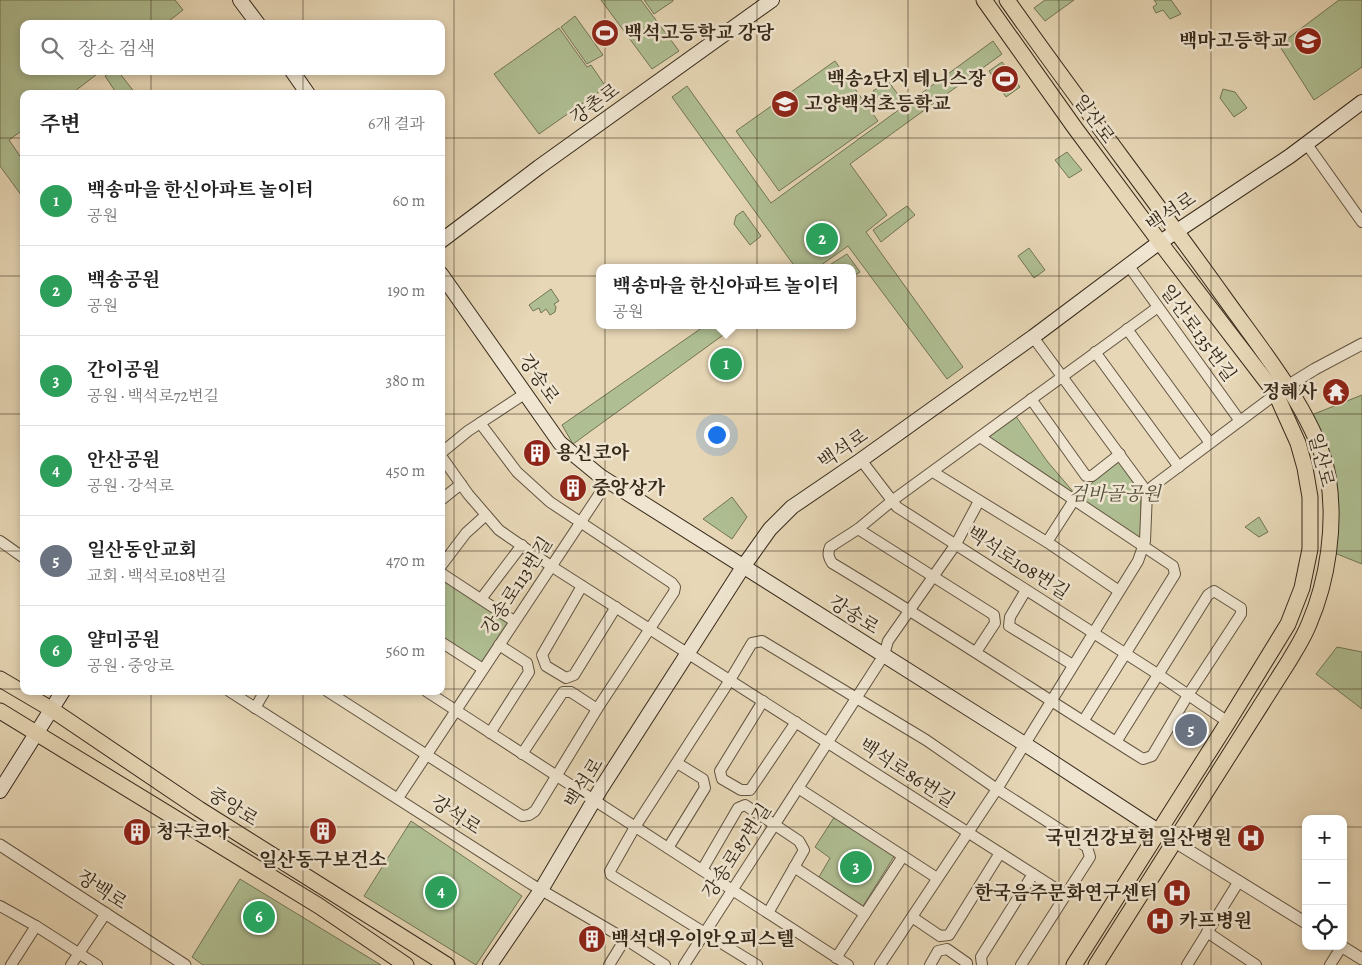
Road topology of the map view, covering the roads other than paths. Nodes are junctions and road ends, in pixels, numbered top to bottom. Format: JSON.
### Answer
{"nodes":[{"id":1,"x":240,"y":0,"type":"edge"},
{"id":2,"x":772,"y":0,"type":"edge"},
{"id":3,"x":984,"y":0,"type":"edge"},
{"id":4,"x":1007,"y":0,"type":"edge"},
{"id":5,"x":255,"y":20,"type":"edge"},
{"id":6,"x":295,"y":75,"type":"edge"},
{"id":7,"x":305,"y":90,"type":"edge"},
{"id":8,"x":1362,"y":102,"type":"edge"},
{"id":9,"x":1306,"y":143,"type":"junction"},
{"id":10,"x":1362,"y":222,"type":"edge"},
{"id":11,"x":1176,"y":231,"type":"junction"},
{"id":12,"x":445,"y":238,"type":"edge"},
{"id":13,"x":1160,"y":242,"type":"junction"},
{"id":14,"x":1128,"y":265,"type":"junction"},
{"id":15,"x":445,"y":280,"type":"edge"},
{"id":16,"x":1158,"y":307,"type":"junction"},
{"id":17,"x":1127,"y":329,"type":"junction"},
{"id":18,"x":1034,"y":336,"type":"junction"},
{"id":19,"x":1362,"y":344,"type":"edge"},
{"id":20,"x":1095,"y":352,"type":"junction"},
{"id":21,"x":1062,"y":376,"type":"junction"},
{"id":22,"x":1282,"y":390,"type":"junction"},
{"id":23,"x":526,"y":393,"type":"junction"},
{"id":24,"x":1031,"y":399,"type":"junction"},
{"id":25,"x":1240,"y":421,"type":"junction"},
{"id":26,"x":480,"y":423,"type":"junction"},
{"id":27,"x":980,"y":437,"type":"junction"},
{"id":28,"x":1210,"y":443,"type":"junction"},
{"id":29,"x":445,"y":451,"type":"edge"},
{"id":30,"x":1120,"y":454,"type":"junction"},
{"id":31,"x":445,"y":460,"type":"edge"},
{"id":32,"x":861,"y":460,"type":"junction"},
{"id":33,"x":1179,"y":467,"type":"junction"},
{"id":34,"x":932,"y":472,"type":"junction"},
{"id":35,"x":608,"y":481,"type":"junction"},
{"id":36,"x":461,"y":484,"type":"junction"},
{"id":37,"x":1147,"y":492,"type":"junction"},
{"id":38,"x":445,"y":497,"type":"edge"},
{"id":39,"x":893,"y":500,"type":"junction"},
{"id":40,"x":1074,"y":500,"type":"junction"},
{"id":41,"x":979,"y":501,"type":"junction"},
{"id":42,"x":486,"y":515,"type":"junction"},
{"id":43,"x":580,"y":522,"type":"junction"},
{"id":44,"x":858,"y":529,"type":"junction"},
{"id":45,"x":0,"y":541,"type":"edge"},
{"id":46,"x":1049,"y":543,"type":"junction"},
{"id":47,"x":956,"y":544,"type":"junction"},
{"id":48,"x":522,"y":545,"type":"junction"},
{"id":49,"x":1144,"y":547,"type":"junction"},
{"id":50,"x":20,"y":555,"type":"edge"},
{"id":51,"x":445,"y":561,"type":"edge"},
{"id":52,"x":551,"y":566,"type":"junction"},
{"id":53,"x":743,"y":567,"type":"junction"},
{"id":54,"x":445,"y":576,"type":"edge"},
{"id":55,"x":933,"y":576,"type":"junction"},
{"id":56,"x":582,"y":586,"type":"junction"},
{"id":57,"x":1026,"y":590,"type":"junction"},
{"id":58,"x":1120,"y":591,"type":"junction"},
{"id":59,"x":481,"y":599,"type":"junction"},
{"id":60,"x":616,"y":607,"type":"junction"},
{"id":61,"x":910,"y":610,"type":"junction"},
{"id":62,"x":514,"y":621,"type":"junction"},
{"id":63,"x":651,"y":630,"type":"junction"},
{"id":64,"x":1093,"y":633,"type":"junction"},
{"id":65,"x":445,"y":645,"type":"edge"},
{"id":66,"x":499,"y":645,"type":"junction"},
{"id":67,"x":688,"y":653,"type":"junction"},
{"id":68,"x":978,"y":653,"type":"junction"},
{"id":69,"x":1124,"y":654,"type":"junction"},
{"id":70,"x":884,"y":656,"type":"junction"},
{"id":71,"x":1073,"y":665,"type":"junction"},
{"id":72,"x":483,"y":669,"type":"junction"},
{"id":73,"x":1159,"y":675,"type":"junction"},
{"id":74,"x":0,"y":679,"type":"edge"},
{"id":75,"x":730,"y":680,"type":"junction"},
{"id":76,"x":20,"y":691,"type":"edge"},
{"id":77,"x":27,"y":695,"type":"edge"},
{"id":78,"x":60,"y":695,"type":"edge"},
{"id":79,"x":235,"y":695,"type":"edge"},
{"id":80,"x":263,"y":695,"type":"edge"},
{"id":81,"x":333,"y":695,"type":"edge"},
{"id":82,"x":432,"y":695,"type":"edge"},
{"id":83,"x":1188,"y":695,"type":"junction"},
{"id":84,"x":856,"y":699,"type":"junction"},
{"id":85,"x":1051,"y":700,"type":"junction"},
{"id":86,"x":763,"y":702,"type":"junction"},
{"id":87,"x":255,"y":708,"type":"junction"},
{"id":88,"x":598,"y":708,"type":"junction"},
{"id":89,"x":51,"y":709,"type":"junction"},
{"id":90,"x":0,"y":711,"type":"edge"},
{"id":91,"x":456,"y":711,"type":"junction"},
{"id":92,"x":1084,"y":720,"type":"junction"},
{"id":93,"x":796,"y":722,"type":"junction"},
{"id":94,"x":1228,"y":722,"type":"junction"},
{"id":95,"x":36,"y":733,"type":"junction"},
{"id":96,"x":490,"y":733,"type":"junction"},
{"id":97,"x":1116,"y":742,"type":"junction"},
{"id":98,"x":828,"y":743,"type":"junction"},
{"id":99,"x":1024,"y":744,"type":"junction"},
{"id":100,"x":522,"y":754,"type":"junction"},
{"id":101,"x":427,"y":756,"type":"junction"},
{"id":102,"x":678,"y":762,"type":"junction"},
{"id":103,"x":557,"y":776,"type":"junction"},
{"id":104,"x":798,"y":788,"type":"junction"},
{"id":105,"x":997,"y":789,"type":"junction"},
{"id":106,"x":0,"y":792,"type":"edge"},
{"id":107,"x":398,"y":798,"type":"junction"},
{"id":108,"x":594,"y":800,"type":"junction"},
{"id":109,"x":774,"y":826,"type":"junction"},
{"id":110,"x":635,"y":827,"type":"junction"},
{"id":111,"x":1159,"y":831,"type":"junction"},
{"id":112,"x":967,"y":832,"type":"junction"},
{"id":113,"x":1176,"y":842,"type":"junction"},
{"id":114,"x":0,"y":845,"type":"edge"},
{"id":115,"x":668,"y":848,"type":"junction"},
{"id":116,"x":1000,"y":853,"type":"junction"},
{"id":117,"x":903,"y":856,"type":"junction"},
{"id":118,"x":794,"y":867,"type":"junction"},
{"id":119,"x":702,"y":870,"type":"junction"},
{"id":120,"x":1033,"y":874,"type":"junction"},
{"id":121,"x":937,"y":878,"type":"junction"},
{"id":122,"x":1239,"y":881,"type":"junction"},
{"id":123,"x":541,"y":890,"type":"junction"},
{"id":124,"x":733,"y":890,"type":"junction"},
{"id":125,"x":1066,"y":895,"type":"junction"},
{"id":126,"x":0,"y":906,"type":"edge"},
{"id":127,"x":768,"y":913,"type":"junction"},
{"id":128,"x":106,"y":914,"type":"junction"},
{"id":129,"x":865,"y":914,"type":"junction"},
{"id":130,"x":912,"y":916,"type":"junction"},
{"id":131,"x":1302,"y":920,"type":"edge"},
{"id":132,"x":36,"y":926,"type":"junction"},
{"id":133,"x":705,"y":932,"type":"junction"},
{"id":134,"x":1207,"y":932,"type":"junction"},
{"id":135,"x":625,"y":939,"type":"junction"},
{"id":136,"x":1347,"y":949,"type":"edge"},
{"id":137,"x":1339,"y":950,"type":"edge"},
{"id":138,"x":79,"y":953,"type":"junction"},
{"id":139,"x":836,"y":958,"type":"junction"},
{"id":140,"x":1362,"y":959,"type":"edge"},
{"id":141,"x":981,"y":961,"type":"edge"},
{"id":142,"x":11,"y":965,"type":"edge"},
{"id":143,"x":71,"y":965,"type":"edge"},
{"id":144,"x":97,"y":965,"type":"edge"},
{"id":145,"x":185,"y":965,"type":"edge"},
{"id":146,"x":406,"y":965,"type":"edge"},
{"id":147,"x":447,"y":965,"type":"edge"},
{"id":148,"x":490,"y":965,"type":"edge"},
{"id":149,"x":609,"y":965,"type":"edge"},
{"id":150,"x":665,"y":965,"type":"edge"},
{"id":151,"x":684,"y":965,"type":"edge"},
{"id":152,"x":757,"y":965,"type":"edge"},
{"id":153,"x":848,"y":965,"type":"edge"},
{"id":154,"x":880,"y":965,"type":"edge"},
{"id":155,"x":930,"y":965,"type":"edge"},
{"id":156,"x":967,"y":965,"type":"edge"},
{"id":157,"x":1021,"y":965,"type":"edge"},
{"id":158,"x":1074,"y":965,"type":"edge"},
{"id":159,"x":1096,"y":965,"type":"edge"},
{"id":160,"x":1187,"y":965,"type":"edge"},
{"id":161,"x":1256,"y":965,"type":"edge"},
{"id":162,"x":1330,"y":965,"type":"edge"}],
"edges":[{"from":1,"to":5,"type":"main road"},
{"from":2,"to":12,"type":"main road","name":"강촌로"},
{"from":3,"to":13,"type":"main road","name":"일산로"},
{"from":4,"to":11,"type":"main road","name":"일산로"},
{"from":6,"to":7,"type":"main road"},
{"from":8,"to":9,"type":"main road","name":"백석로"},
{"from":9,"to":10,"type":"street"},
{"from":9,"to":11,"type":"main road","name":"백석로"},
{"from":11,"to":13,"type":"main road","name":"백석로"},
{"from":11,"to":22,"type":"main road","name":"일산로"},
{"from":13,"to":14,"type":"main road","name":"백석로"},
{"from":13,"to":22,"type":"main road","name":"일산로"},
{"from":14,"to":16,"type":"street","name":"일산로135번길"},
{"from":14,"to":18,"type":"main road","name":"백석로"},
{"from":15,"to":23,"type":"main road","name":"강송로"},
{"from":16,"to":17,"type":"street"},
{"from":16,"to":25,"type":"street","name":"일산로135번길"},
{"from":17,"to":20,"type":"street"},
{"from":17,"to":28,"type":"street"},
{"from":18,"to":21,"type":"street"},
{"from":18,"to":32,"type":"main road","name":"백석로"},
{"from":19,"to":22,"type":"street"},
{"from":20,"to":21,"type":"street"},
{"from":20,"to":33,"type":"street"},
{"from":21,"to":24,"type":"street"},
{"from":21,"to":30,"type":"street"},
{"from":22,"to":25,"type":"street"},
{"from":22,"to":94,"type":"main road","name":"일산로"},
{"from":22,"to":113,"type":"main road","name":"일산로"},
{"from":23,"to":26,"type":"street"},
{"from":23,"to":35,"type":"main road","name":"강송로"},
{"from":24,"to":27,"type":"street"},
{"from":24,"to":30,"type":"street"},
{"from":25,"to":28,"type":"street"},
{"from":26,"to":29,"type":"street"},
{"from":26,"to":43,"type":"street"},
{"from":27,"to":34,"type":"street"},
{"from":27,"to":40,"type":"street"},
{"from":28,"to":33,"type":"street"},
{"from":30,"to":37,"type":"street"},
{"from":31,"to":36,"type":"street","name":"백석로86번길"},
{"from":32,"to":39,"type":"street","name":"백석로108번길"},
{"from":32,"to":53,"type":"main road","name":"백석로"},
{"from":33,"to":37,"type":"street"},
{"from":34,"to":39,"type":"street"},
{"from":34,"to":41,"type":"street"},
{"from":35,"to":43,"type":"street","name":"강송로113번길"},
{"from":35,"to":53,"type":"main road","name":"강송로"},
{"from":36,"to":38,"type":"street"},
{"from":36,"to":42,"type":"street","name":"백석로86번길"},
{"from":37,"to":49,"type":"street"},
{"from":39,"to":44,"type":"street"},
{"from":39,"to":47,"type":"street","name":"백석로108번길"},
{"from":40,"to":46,"type":"street"},
{"from":40,"to":49,"type":"street"},
{"from":41,"to":46,"type":"street"},
{"from":41,"to":47,"type":"street","name":"강송로87번길"},
{"from":42,"to":48,"type":"street","name":"백석로86번길"},
{"from":42,"to":51,"type":"street"},
{"from":43,"to":52,"type":"street","name":"강송로113번길"},
{"from":43,"to":63,"type":"street"},
{"from":44,"to":55,"type":"street"},
{"from":44,"to":61,"type":"street"},
{"from":45,"to":50,"type":"street"},
{"from":46,"to":58,"type":"street"},
{"from":47,"to":55,"type":"street","name":"강송로87번길"},
{"from":47,"to":57,"type":"street","name":"백석로108번길"},
{"from":48,"to":52,"type":"street","name":"백석로86번길"},
{"from":48,"to":59,"type":"street"},
{"from":49,"to":58,"type":"street"},
{"from":49,"to":69,"type":"street"},
{"from":52,"to":56,"type":"street","name":"백석로86번길"},
{"from":52,"to":62,"type":"street","name":"강송로113번길"},
{"from":53,"to":67,"type":"main road","name":"백석로"},
{"from":53,"to":70,"type":"main road","name":"강송로"},
{"from":54,"to":59,"type":"street"},
{"from":55,"to":61,"type":"street","name":"강송로87번길"},
{"from":55,"to":68,"type":"street"},
{"from":56,"to":60,"type":"street","name":"백석로86번길"},
{"from":56,"to":60,"type":"street"},
{"from":57,"to":64,"type":"street","name":"백석로108번길"},
{"from":57,"to":71,"type":"street"},
{"from":58,"to":64,"type":"street"},
{"from":59,"to":62,"type":"street"},
{"from":60,"to":63,"type":"street","name":"백석로86번길"},
{"from":61,"to":68,"type":"street"},
{"from":61,"to":70,"type":"street","name":"강송로87번길"},
{"from":62,"to":66,"type":"street","name":"강송로113번길"},
{"from":63,"to":67,"type":"street","name":"백석로86번길"},
{"from":63,"to":88,"type":"street"},
{"from":64,"to":69,"type":"street","name":"백석로108번길"},
{"from":64,"to":71,"type":"street"},
{"from":65,"to":72,"type":"street"},
{"from":66,"to":72,"type":"street","name":"강송로113번길"},
{"from":66,"to":96,"type":"street"},
{"from":67,"to":75,"type":"street","name":"백석로86번길"},
{"from":67,"to":108,"type":"main road","name":"백석로"},
{"from":68,"to":85,"type":"street"},
{"from":69,"to":73,"type":"street","name":"백석로108번길"},
{"from":69,"to":92,"type":"street"},
{"from":70,"to":84,"type":"street","name":"강송로87번길"},
{"from":70,"to":99,"type":"main road","name":"강송로"},
{"from":71,"to":85,"type":"street"},
{"from":72,"to":91,"type":"street","name":"강송로113번길"},
{"from":73,"to":83,"type":"street","name":"백석로108번길"},
{"from":73,"to":83,"type":"street"},
{"from":73,"to":97,"type":"street"},
{"from":74,"to":76,"type":"main road","name":"중앙로"},
{"from":75,"to":84,"type":"street"},
{"from":75,"to":86,"type":"street","name":"백석로86번길"},
{"from":75,"to":102,"type":"street"},
{"from":77,"to":89,"type":"main road","name":"중앙로"},
{"from":78,"to":89,"type":"main road"},
{"from":79,"to":87,"type":"street","name":"강석로"},
{"from":80,"to":87,"type":"street"},
{"from":81,"to":101,"type":"street"},
{"from":82,"to":91,"type":"street"},
{"from":83,"to":94,"type":"street","name":"백석로108번길"},
{"from":83,"to":97,"type":"street"},
{"from":84,"to":98,"type":"street","name":"강송로87번길"},
{"from":84,"to":105,"type":"street"},
{"from":85,"to":92,"type":"street"},
{"from":85,"to":99,"type":"street"},
{"from":86,"to":93,"type":"street","name":"백석로86번길"},
{"from":86,"to":93,"type":"street"},
{"from":87,"to":107,"type":"street","name":"강석로"},
{"from":88,"to":100,"type":"street"},
{"from":88,"to":103,"type":"street"},
{"from":89,"to":95,"type":"main road"},
{"from":89,"to":147,"type":"main road","name":"중앙로"},
{"from":90,"to":95,"type":"main road"},
{"from":91,"to":96,"type":"street"},
{"from":91,"to":101,"type":"street","name":"강송로113번길"},
{"from":92,"to":97,"type":"street"},
{"from":93,"to":98,"type":"street","name":"백석로86번길"},
{"from":94,"to":111,"type":"main road","name":"일산로"},
{"from":95,"to":106,"type":"main road"},
{"from":95,"to":146,"type":"main road"},
{"from":96,"to":100,"type":"street"},
{"from":98,"to":104,"type":"street","name":"강송로87번길"},
{"from":98,"to":112,"type":"street","name":"백석로86번길"},
{"from":99,"to":105,"type":"street"},
{"from":99,"to":111,"type":"main road","name":"강송로"},
{"from":100,"to":103,"type":"street"},
{"from":101,"to":103,"type":"street"},
{"from":101,"to":107,"type":"street","name":"강송로113번길"},
{"from":102,"to":110,"type":"street"},
{"from":102,"to":115,"type":"street"},
{"from":103,"to":108,"type":"street"},
{"from":104,"to":109,"type":"street","name":"강송로87번길"},
{"from":104,"to":117,"type":"street"},
{"from":105,"to":112,"type":"street"},
{"from":105,"to":125,"type":"street"},
{"from":107,"to":123,"type":"street","name":"강석로"},
{"from":108,"to":110,"type":"street"},
{"from":108,"to":123,"type":"main road","name":"백석로"},
{"from":109,"to":118,"type":"street"},
{"from":109,"to":119,"type":"street"},
{"from":109,"to":124,"type":"street","name":"강송로87번길"},
{"from":110,"to":115,"type":"street"},
{"from":110,"to":133,"type":"street"},
{"from":111,"to":113,"type":"main road","name":"강송로"},
{"from":111,"to":158,"type":"main road","name":"일산로"},
{"from":112,"to":116,"type":"street","name":"백석로86번길"},
{"from":112,"to":121,"type":"street"},
{"from":113,"to":122,"type":"street","name":"강송로"},
{"from":113,"to":159,"type":"main road","name":"일산로"},
{"from":114,"to":128,"type":"street","name":"장백로"},
{"from":115,"to":119,"type":"street"},
{"from":116,"to":120,"type":"street","name":"백석로86번길"},
{"from":116,"to":130,"type":"street"},
{"from":117,"to":121,"type":"street"},
{"from":117,"to":129,"type":"street"},
{"from":118,"to":127,"type":"street"},
{"from":118,"to":129,"type":"street"},
{"from":119,"to":124,"type":"street"},
{"from":120,"to":125,"type":"street","name":"백석로86번길"},
{"from":120,"to":141,"type":"street"},
{"from":121,"to":130,"type":"street"},
{"from":122,"to":131,"type":"street","name":"강송로"},
{"from":122,"to":134,"type":"street"},
{"from":123,"to":135,"type":"street","name":"강석로"},
{"from":123,"to":148,"type":"main road","name":"백석로"},
{"from":124,"to":127,"type":"street"},
{"from":124,"to":133,"type":"street","name":"강송로87번길"},
{"from":125,"to":157,"type":"street"},
{"from":126,"to":132,"type":"street"},
{"from":127,"to":139,"type":"street"},
{"from":128,"to":138,"type":"street"},
{"from":128,"to":145,"type":"street","name":"장백로"},
{"from":129,"to":139,"type":"street"},
{"from":130,"to":154,"type":"street"},
{"from":132,"to":138,"type":"street"},
{"from":132,"to":142,"type":"street"},
{"from":133,"to":151,"type":"street","name":"강송로87번길"},
{"from":133,"to":152,"type":"street"},
{"from":134,"to":160,"type":"street"},
{"from":134,"to":161,"type":"street"},
{"from":135,"to":149,"type":"street"},
{"from":135,"to":150,"type":"street","name":"강석로"},
{"from":136,"to":140,"type":"street"},
{"from":137,"to":162,"type":"street"},
{"from":138,"to":143,"type":"street"},
{"from":138,"to":144,"type":"street"},
{"from":139,"to":153,"type":"street"},
{"from":155,"to":156,"type":"street"}]}
